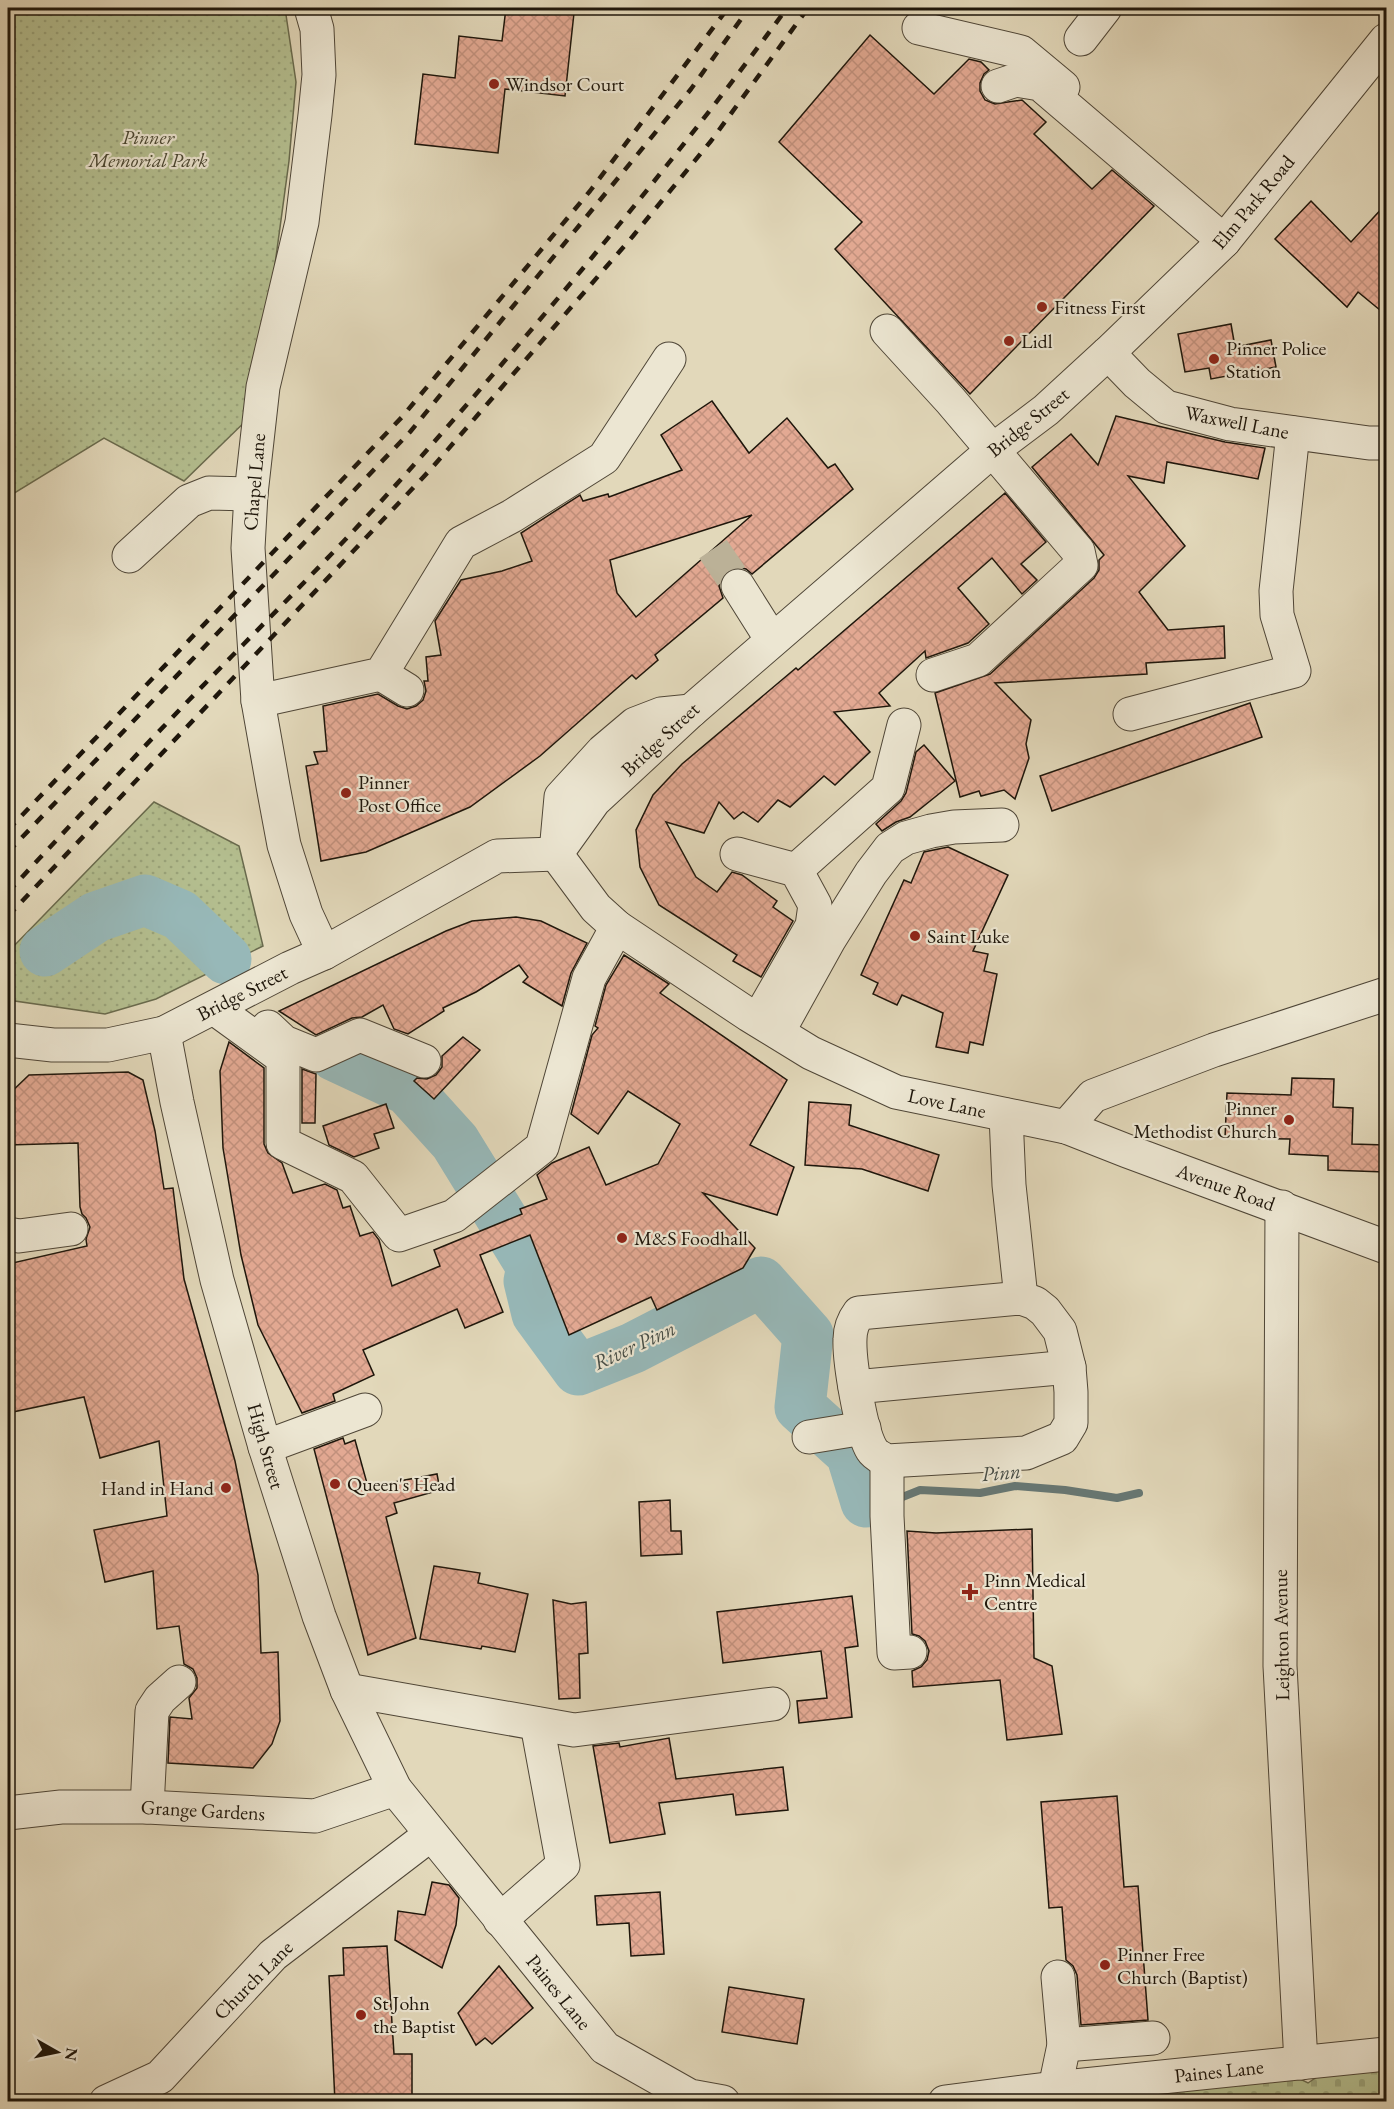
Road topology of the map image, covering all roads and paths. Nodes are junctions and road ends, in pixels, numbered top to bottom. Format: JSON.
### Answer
{"nodes":[{"id":1,"x":311,"y":8,"type":"edge"},
{"id":2,"x":1104,"y":8,"type":"edge"},
{"id":3,"x":919,"y":28,"type":"dead end"},
{"id":4,"x":1081,"y":39,"type":"dead end"},
{"id":5,"x":1386,"y":40,"type":"edge"},
{"id":6,"x":998,"y":86,"type":"dead end"},
{"id":7,"x":1096,"y":132,"type":"junction"},
{"id":8,"x":1224,"y":240,"type":"junction"},
{"id":9,"x":887,"y":331,"type":"dead end"},
{"id":10,"x":1108,"y":353,"type":"junction"},
{"id":11,"x":669,"y":359,"type":"dead end"},
{"id":12,"x":1293,"y":433,"type":"junction"},
{"id":13,"x":1386,"y":443,"type":"edge"},
{"id":14,"x":993,"y":450,"type":"junction"},
{"id":15,"x":251,"y":495,"type":"junction"},
{"id":16,"x":129,"y":556,"type":"dead end"},
{"id":17,"x":738,"y":586,"type":"tunnel mouth"},
{"id":18,"x":772,"y":640,"type":"junction"},
{"id":19,"x":933,"y":675,"type":"dead end"},
{"id":20,"x":258,"y":701,"type":"junction"},
{"id":21,"x":1130,"y":714,"type":"dead end"},
{"id":22,"x":904,"y":725,"type":"dead end"},
{"id":23,"x":1002,"y":825,"type":"dead end"},
{"id":24,"x":556,"y":854,"type":"junction"},
{"id":25,"x":737,"y":854,"type":"dead end"},
{"id":26,"x":796,"y":870,"type":"junction"},
{"id":27,"x":617,"y":927,"type":"junction"},
{"id":28,"x":324,"y":953,"type":"junction"},
{"id":29,"x":1386,"y":994,"type":"edge"},
{"id":30,"x":225,"y":1002,"type":"junction"},
{"id":31,"x":768,"y":1026,"type":"junction"},
{"id":32,"x":164,"y":1034,"type":"junction"},
{"id":33,"x":8,"y":1040,"type":"edge"},
{"id":34,"x":424,"y":1061,"type":"dead end"},
{"id":35,"x":1006,"y":1115,"type":"junction"},
{"id":36,"x":1066,"y":1127,"type":"junction"},
{"id":37,"x":1282,"y":1207,"type":"junction"},
{"id":38,"x":71,"y":1229,"type":"dead end"},
{"id":39,"x":8,"y":1234,"type":"edge"},
{"id":40,"x":1386,"y":1246,"type":"edge"},
{"id":41,"x":1021,"y":1298,"type":"junction"},
{"id":42,"x":1069,"y":1367,"type":"junction"},
{"id":43,"x":855,"y":1387,"type":"junction"},
{"id":44,"x":365,"y":1410,"type":"dead end"},
{"id":45,"x":856,"y":1430,"type":"junction"},
{"id":46,"x":809,"y":1437,"type":"dead end"},
{"id":47,"x":265,"y":1447,"type":"junction"},
{"id":48,"x":887,"y":1469,"type":"junction"},
{"id":49,"x":910,"y":1652,"type":"dead end"},
{"id":50,"x":179,"y":1682,"type":"dead end"},
{"id":51,"x":347,"y":1690,"type":"junction"},
{"id":52,"x":773,"y":1704,"type":"dead end"},
{"id":53,"x":537,"y":1724,"type":"junction"},
{"id":54,"x":394,"y":1789,"type":"junction"},
{"id":55,"x":147,"y":1807,"type":"junction"},
{"id":56,"x":8,"y":1813,"type":"edge"},
{"id":57,"x":430,"y":1835,"type":"junction"},
{"id":58,"x":500,"y":1920,"type":"junction"},
{"id":59,"x":1058,"y":1977,"type":"dead end"},
{"id":60,"x":1153,"y":2038,"type":"dead end"},
{"id":61,"x":1064,"y":2045,"type":"junction"},
{"id":62,"x":1386,"y":2054,"type":"edge"},
{"id":63,"x":1301,"y":2063,"type":"junction"},
{"id":64,"x":1055,"y":2088,"type":"junction"},
{"id":65,"x":106,"y":2102,"type":"edge"},
{"id":66,"x":723,"y":2102,"type":"edge"},
{"id":67,"x":945,"y":2102,"type":"edge"}],
"edges":[{"from":1,"to":15,"type":"street","name":"Chapel Lane"},
{"from":2,"to":4,"type":"street"},
{"from":3,"to":7,"type":"street"},
{"from":5,"to":8,"type":"street","name":"Elm Park Road"},
{"from":6,"to":7,"type":"street"},
{"from":7,"to":8,"type":"street"},
{"from":8,"to":10,"type":"street","name":"Elm Park Road"},
{"from":9,"to":14,"type":"street"},
{"from":10,"to":12,"type":"street","name":"Waxwell Lane"},
{"from":10,"to":14,"type":"street","name":"Bridge Street"},
{"from":11,"to":20,"type":"street"},
{"from":12,"to":13,"type":"street","name":"Waxwell Lane"},
{"from":12,"to":21,"type":"street"},
{"from":14,"to":18,"type":"street","name":"Bridge Street"},
{"from":14,"to":19,"type":"street"},
{"from":15,"to":16,"type":"street"},
{"from":15,"to":20,"type":"street","name":"Chapel Lane"},
{"from":17,"to":18,"type":"street"},
{"from":18,"to":24,"type":"street","name":"Bridge Street"},
{"from":20,"to":28,"type":"street","name":"Chapel Lane"},
{"from":22,"to":26,"type":"street"},
{"from":23,"to":31,"type":"street"},
{"from":24,"to":27,"type":"street","name":"Love Lane"},
{"from":24,"to":28,"type":"street","name":"Bridge Street"},
{"from":25,"to":26,"type":"street"},
{"from":26,"to":31,"type":"street"},
{"from":27,"to":30,"type":"street"},
{"from":27,"to":31,"type":"street","name":"Love Lane"},
{"from":28,"to":30,"type":"street","name":"Bridge Street"},
{"from":29,"to":36,"type":"street"},
{"from":30,"to":32,"type":"street","name":"Bridge Street"},
{"from":30,"to":34,"type":"street"},
{"from":31,"to":35,"type":"street","name":"Love Lane"},
{"from":32,"to":33,"type":"street","name":"Bridge Street"},
{"from":32,"to":47,"type":"street","name":"High Street"},
{"from":35,"to":36,"type":"street","name":"Love Lane"},
{"from":35,"to":41,"type":"street"},
{"from":36,"to":37,"type":"street","name":"Avenue Road"},
{"from":37,"to":40,"type":"street","name":"Avenue Road"},
{"from":37,"to":63,"type":"street","name":"Leighton Avenue"},
{"from":38,"to":39,"type":"street"},
{"from":41,"to":42,"type":"street"},
{"from":41,"to":43,"type":"street"},
{"from":42,"to":43,"type":"street"},
{"from":42,"to":48,"type":"street"},
{"from":43,"to":45,"type":"street"},
{"from":44,"to":47,"type":"street"},
{"from":45,"to":46,"type":"street"},
{"from":45,"to":48,"type":"street"},
{"from":47,"to":51,"type":"street","name":"High Street"},
{"from":48,"to":49,"type":"street"},
{"from":50,"to":55,"type":"street"},
{"from":51,"to":53,"type":"street"},
{"from":51,"to":54,"type":"street","name":"High Street"},
{"from":52,"to":53,"type":"street"},
{"from":53,"to":58,"type":"street"},
{"from":54,"to":55,"type":"street","name":"Grange Gardens"},
{"from":54,"to":57,"type":"street","name":"High Street"},
{"from":55,"to":56,"type":"street","name":"Grange Gardens"},
{"from":57,"to":58,"type":"street","name":"Paines Lane"},
{"from":57,"to":65,"type":"street","name":"Church Lane"},
{"from":58,"to":66,"type":"street","name":"Paines Lane"},
{"from":59,"to":61,"type":"street"},
{"from":60,"to":61,"type":"street"},
{"from":61,"to":64,"type":"street"},
{"from":62,"to":63,"type":"street","name":"Paines Lane"},
{"from":63,"to":64,"type":"street","name":"Paines Lane"},
{"from":64,"to":67,"type":"street","name":"Paines Lane"}]}
